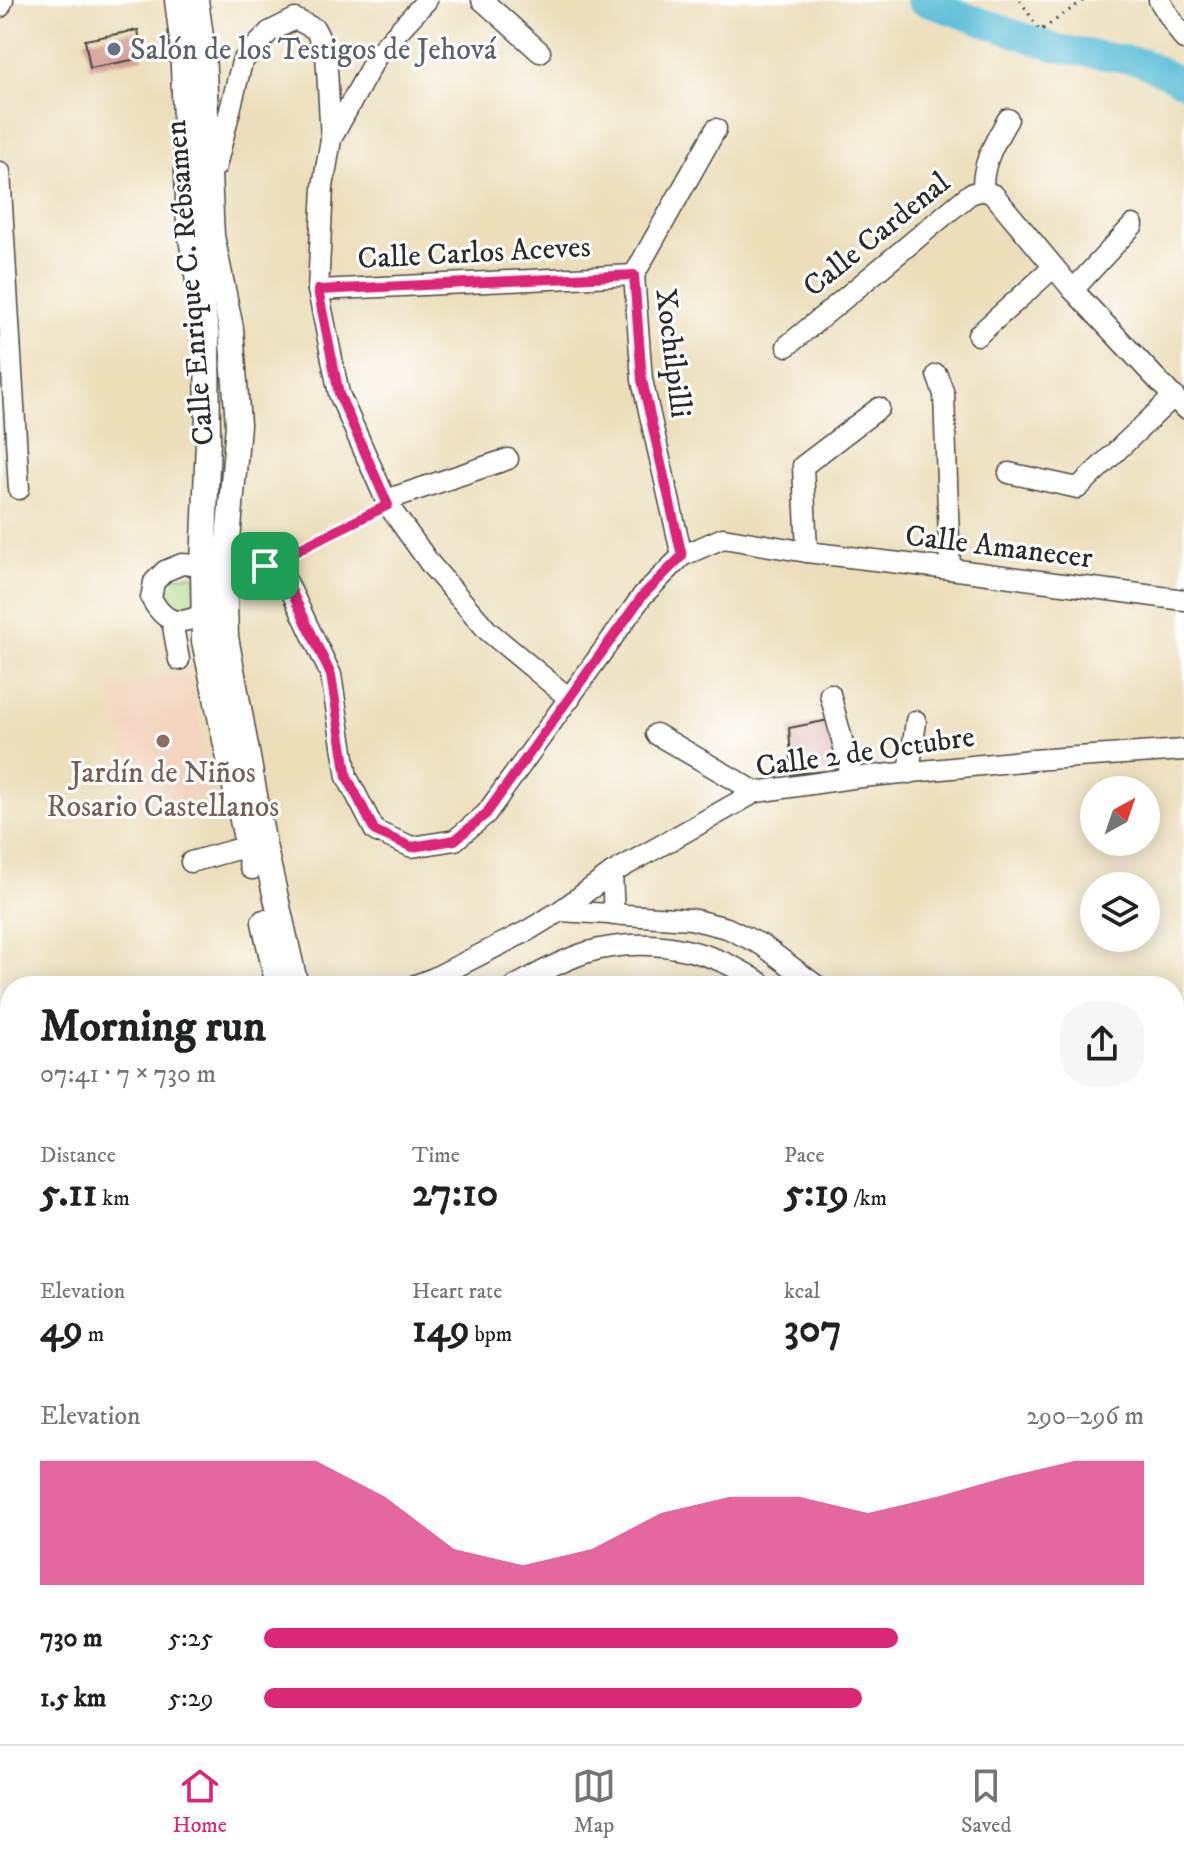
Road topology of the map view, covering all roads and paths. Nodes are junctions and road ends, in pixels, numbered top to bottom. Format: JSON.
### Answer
{"nodes":[{"id":1,"x":3,"y":0,"type":"edge"},
{"id":2,"x":177,"y":0,"type":"edge"},
{"id":3,"x":196,"y":0,"type":"edge"},
{"id":4,"x":427,"y":0,"type":"edge"},
{"id":5,"x":482,"y":0,"type":"edge"},
{"id":6,"x":1020,"y":0,"type":"edge"},
{"id":7,"x":1084,"y":0,"type":"edge"},
{"id":8,"x":1159,"y":0,"type":"edge"},
{"id":9,"x":0,"y":7,"type":"edge"},
{"id":10,"x":1184,"y":39,"type":"edge"},
{"id":11,"x":540,"y":52,"type":"dead end"},
{"id":12,"x":1008,"y":119,"type":"dead end"},
{"id":13,"x":716,"y":129,"type":"dead end"},
{"id":14,"x":331,"y":139,"type":"junction"},
{"id":15,"x":213,"y":166,"type":"junction"},
{"id":16,"x":0,"y":172,"type":"edge"},
{"id":17,"x":983,"y":190,"type":"junction"},
{"id":18,"x":1133,"y":225,"type":"dead end"},
{"id":19,"x":1054,"y":267,"type":"junction"},
{"id":20,"x":634,"y":275,"type":"junction"},
{"id":21,"x":318,"y":290,"type":"junction"},
{"id":22,"x":1073,"y":290,"type":"junction"},
{"id":23,"x":978,"y":335,"type":"dead end"},
{"id":24,"x":787,"y":346,"type":"dead end"},
{"id":25,"x":937,"y":375,"type":"dead end"},
{"id":26,"x":1179,"y":402,"type":"edge"},
{"id":27,"x":879,"y":408,"type":"dead end"},
{"id":28,"x":508,"y":459,"type":"dead end"},
{"id":29,"x":1009,"y":473,"type":"dead end"},
{"id":30,"x":19,"y":489,"type":"dead end"},
{"id":31,"x":387,"y":503,"type":"junction"},
{"id":32,"x":807,"y":552,"type":"junction"},
{"id":33,"x":682,"y":556,"type":"junction"},
{"id":34,"x":215,"y":564,"type":"junction"},
{"id":35,"x":265,"y":566,"type":"junction"},
{"id":36,"x":950,"y":569,"type":"junction"},
{"id":37,"x":1184,"y":600,"type":"edge"},
{"id":38,"x":214,"y":610,"type":"junction"},
{"id":39,"x":172,"y":621,"type":"junction"},
{"id":40,"x":179,"y":660,"type":"dead end"},
{"id":41,"x":830,"y":694,"type":"dead end"},
{"id":42,"x":570,"y":699,"type":"junction"},
{"id":43,"x":916,"y":721,"type":"dead end"},
{"id":44,"x":656,"y":734,"type":"dead end"},
{"id":45,"x":1184,"y":750,"type":"edge"},
{"id":46,"x":909,"y":773,"type":"junction"},
{"id":47,"x":852,"y":778,"type":"junction"},
{"id":48,"x":756,"y":792,"type":"junction"},
{"id":49,"x":248,"y":846,"type":"junction"},
{"id":50,"x":191,"y":862,"type":"dead end"},
{"id":51,"x":612,"y":873,"type":"junction"},
{"id":52,"x":560,"y":911,"type":"junction"},
{"id":53,"x":614,"y":915,"type":"junction"},
{"id":54,"x":276,"y":976,"type":"edge"},
{"id":55,"x":294,"y":976,"type":"edge"},
{"id":56,"x":438,"y":976,"type":"edge"},
{"id":57,"x":535,"y":976,"type":"edge"},
{"id":58,"x":751,"y":976,"type":"edge"},
{"id":59,"x":804,"y":976,"type":"edge"}],
"edges":[{"from":1,"to":9,"type":"street"},
{"from":2,"to":34,"type":"main road","name":"Calle Enrique C. Rébsamen"},
{"from":3,"to":15,"type":"main road","name":"Calle Enrique C. Rébsamen"},
{"from":4,"to":14,"type":"street"},
{"from":5,"to":11,"type":"street"},
{"from":6,"to":7,"type":"path"},
{"from":8,"to":10,"type":"street"},
{"from":12,"to":17,"type":"street","name":"Calle Cardenal"},
{"from":13,"to":20,"type":"street","name":"Xochilpilli"},
{"from":14,"to":15,"type":"street"},
{"from":14,"to":21,"type":"street"},
{"from":15,"to":34,"type":"main road","name":"Calle Enrique C. Rébsamen"},
{"from":16,"to":30,"type":"street"},
{"from":17,"to":19,"type":"street"},
{"from":17,"to":24,"type":"street","name":"Calle Cardenal"},
{"from":18,"to":22,"type":"street"},
{"from":19,"to":22,"type":"street"},
{"from":19,"to":23,"type":"street"},
{"from":20,"to":21,"type":"street","name":"Calle Carlos Aceves"},
{"from":20,"to":33,"type":"street","name":"Xochilpilli"},
{"from":21,"to":31,"type":"street"},
{"from":22,"to":26,"type":"street"},
{"from":25,"to":36,"type":"street"},
{"from":26,"to":29,"type":"street"},
{"from":27,"to":32,"type":"street"},
{"from":28,"to":31,"type":"street"},
{"from":31,"to":35,"type":"path"},
{"from":31,"to":42,"type":"street"},
{"from":32,"to":33,"type":"street","name":"Calle Amanecer"},
{"from":32,"to":36,"type":"street","name":"Calle Amanecer"},
{"from":33,"to":42,"type":"street","name":"Calle Amanecer"},
{"from":34,"to":35,"type":"street"},
{"from":34,"to":38,"type":"main road","name":"Calle Enrique C. Rébsamen"},
{"from":34,"to":39,"type":"street"},
{"from":35,"to":42,"type":"street","name":"Calle Amanecer"},
{"from":36,"to":37,"type":"street","name":"Calle Amanecer"},
{"from":38,"to":39,"type":"street"},
{"from":38,"to":49,"type":"main road","name":"Calle Enrique C. Rébsamen"},
{"from":38,"to":55,"type":"main road","name":"Calle Enrique C. Rébsamen"},
{"from":39,"to":40,"type":"street"},
{"from":41,"to":47,"type":"street"},
{"from":43,"to":46,"type":"street"},
{"from":44,"to":48,"type":"street"},
{"from":45,"to":46,"type":"street","name":"Calle 2 de Octubre"},
{"from":46,"to":47,"type":"street","name":"Calle 2 de Octubre"},
{"from":47,"to":48,"type":"street","name":"Calle 2 de Octubre"},
{"from":48,"to":51,"type":"street","name":"Calle 2 de Octubre"},
{"from":49,"to":50,"type":"street"},
{"from":49,"to":54,"type":"main road","name":"Calle Enrique C. Rébsamen"},
{"from":51,"to":52,"type":"street","name":"Calle 2 de Octubre"},
{"from":51,"to":53,"type":"street"},
{"from":52,"to":53,"type":"street"},
{"from":52,"to":56,"type":"street","name":"Calle 2 de Octubre"},
{"from":53,"to":59,"type":"street"},
{"from":57,"to":58,"type":"street"}]}
